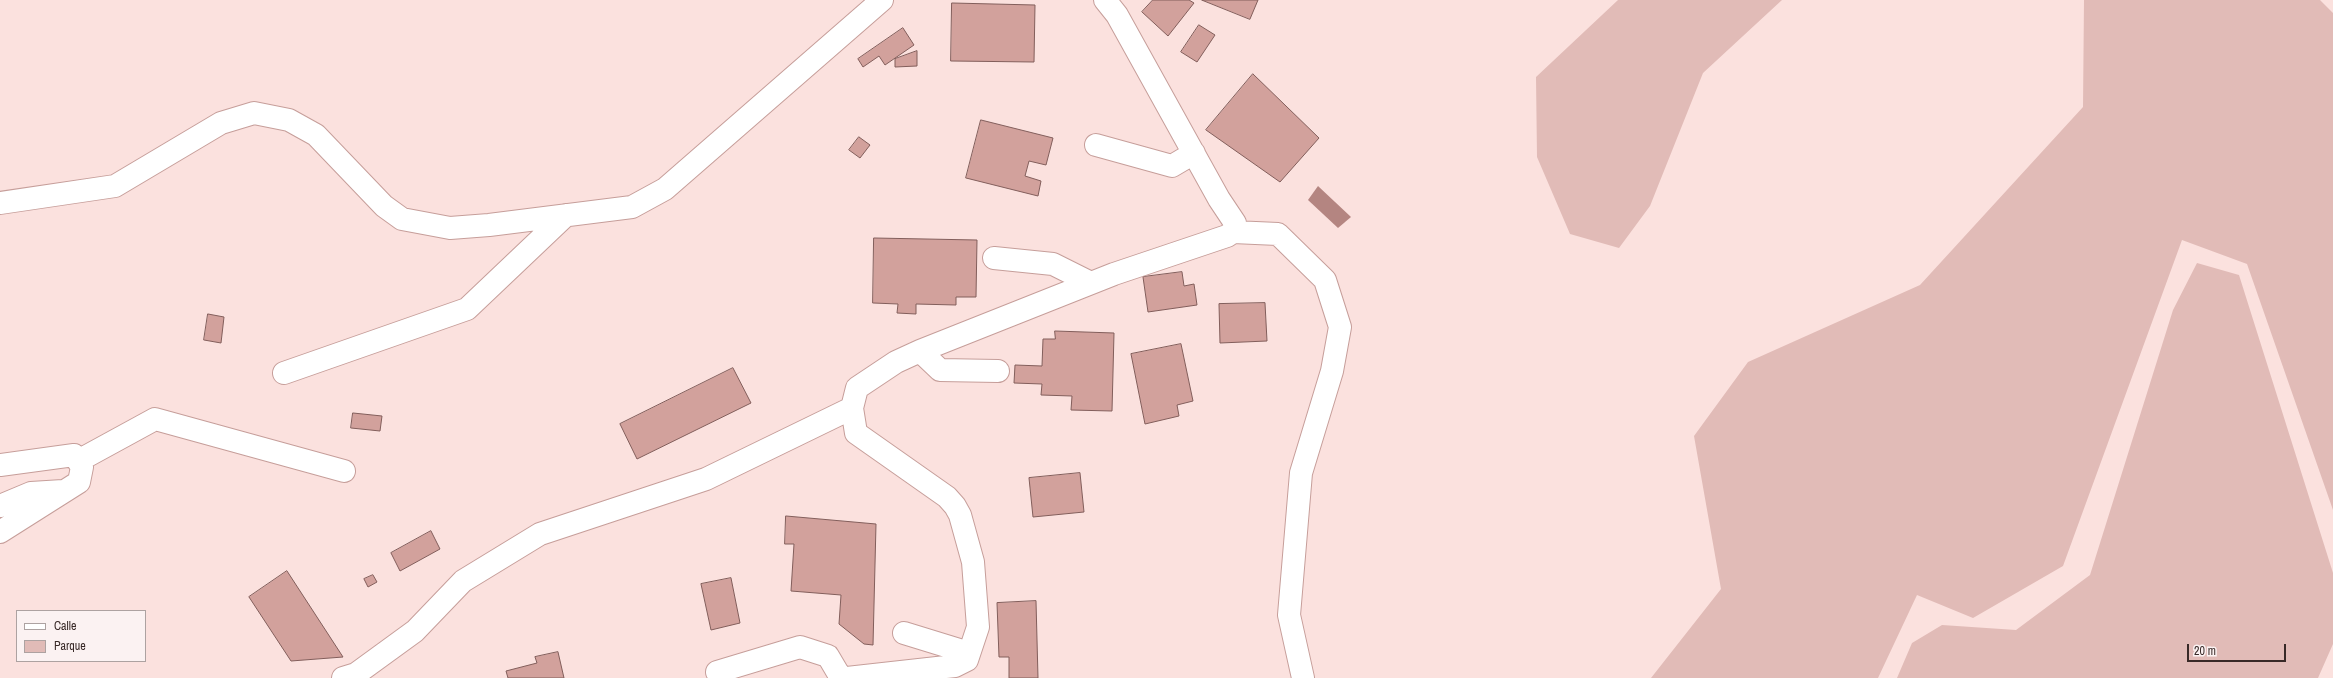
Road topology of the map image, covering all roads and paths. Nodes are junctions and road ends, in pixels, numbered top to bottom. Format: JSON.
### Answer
{"nodes":[{"id":1,"x":882,"y":0,"type":"edge"},
{"id":2,"x":1105,"y":0,"type":"edge"},
{"id":3,"x":1096,"y":145,"type":"dead end"},
{"id":4,"x":1194,"y":153,"type":"junction"},
{"id":5,"x":0,"y":203,"type":"edge"},
{"id":6,"x":566,"y":215,"type":"junction"},
{"id":7,"x":1233,"y":232,"type":"junction"},
{"id":8,"x":994,"y":258,"type":"dead end"},
{"id":9,"x":1091,"y":283,"type":"junction"},
{"id":10,"x":920,"y":351,"type":"junction"},
{"id":11,"x":998,"y":371,"type":"dead end"},
{"id":12,"x":284,"y":373,"type":"dead end"},
{"id":13,"x":852,"y":408,"type":"junction"},
{"id":14,"x":78,"y":461,"type":"junction"},
{"id":15,"x":0,"y":464,"type":"edge"},
{"id":16,"x":344,"y":471,"type":"dead end"},
{"id":17,"x":64,"y":491,"type":"junction"},
{"id":18,"x":0,"y":506,"type":"edge"},
{"id":19,"x":0,"y":532,"type":"edge"},
{"id":20,"x":904,"y":633,"type":"dead end"},
{"id":21,"x":964,"y":666,"type":"edge"},
{"id":22,"x":717,"y":672,"type":"dead end"},
{"id":23,"x":343,"y":678,"type":"edge"},
{"id":24,"x":841,"y":678,"type":"edge"},
{"id":25,"x":847,"y":678,"type":"edge"},
{"id":26,"x":1303,"y":678,"type":"edge"}],
"edges":[{"from":1,"to":6,"type":"street"},
{"from":2,"to":4,"type":"street"},
{"from":3,"to":4,"type":"street"},
{"from":4,"to":7,"type":"street"},
{"from":5,"to":6,"type":"street"},
{"from":6,"to":12,"type":"street"},
{"from":7,"to":9,"type":"street"},
{"from":7,"to":26,"type":"street"},
{"from":8,"to":9,"type":"street"},
{"from":9,"to":10,"type":"street"},
{"from":10,"to":11,"type":"street"},
{"from":10,"to":13,"type":"street"},
{"from":13,"to":21,"type":"street"},
{"from":13,"to":23,"type":"street"},
{"from":14,"to":15,"type":"street"},
{"from":14,"to":16,"type":"street"},
{"from":14,"to":17,"type":"street"},
{"from":17,"to":18,"type":"street"},
{"from":17,"to":19,"type":"street"},
{"from":20,"to":21,"type":"street"},
{"from":21,"to":25,"type":"street"},
{"from":22,"to":24,"type":"street"}]}
